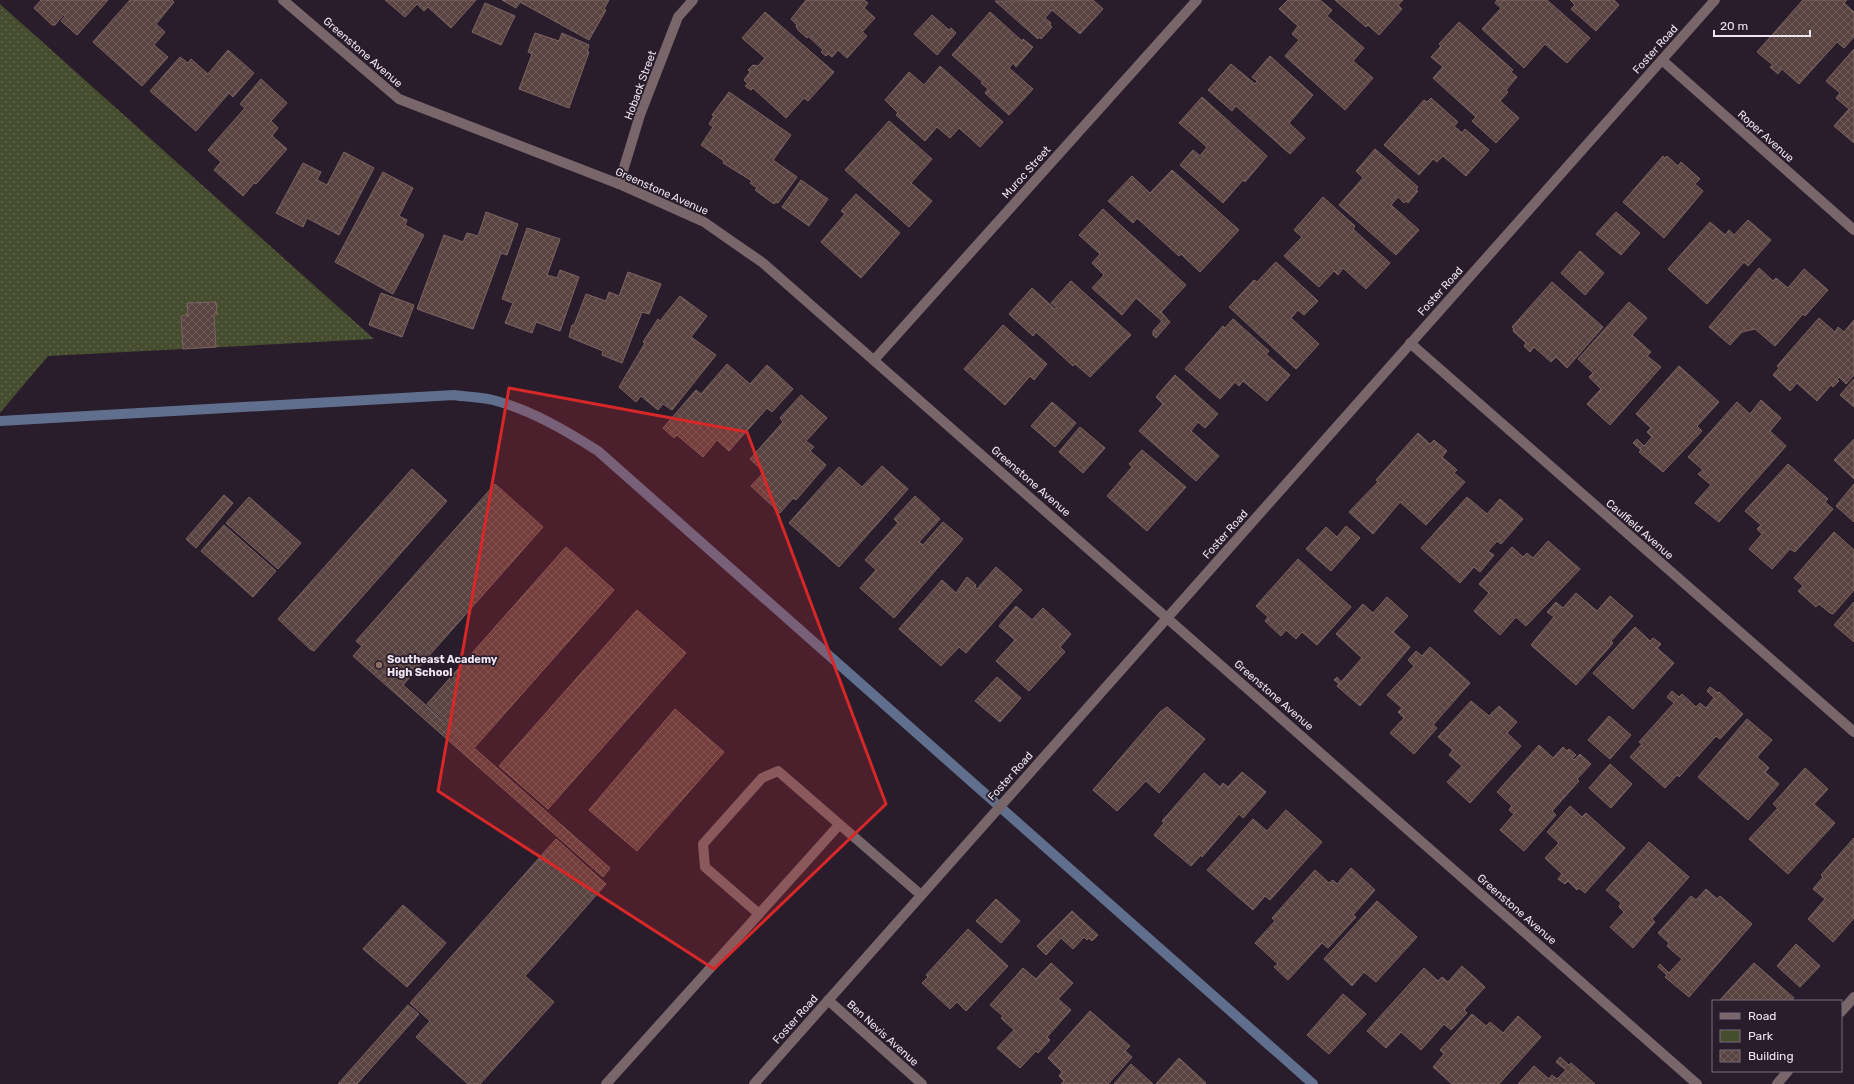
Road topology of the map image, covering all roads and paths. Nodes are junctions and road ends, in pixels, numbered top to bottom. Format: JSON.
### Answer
{"nodes":[{"id":1,"x":283,"y":0,"type":"edge"},
{"id":2,"x":693,"y":0,"type":"edge"},
{"id":3,"x":1197,"y":0,"type":"edge"},
{"id":4,"x":1715,"y":0,"type":"edge"},
{"id":5,"x":1662,"y":60,"type":"junction"},
{"id":6,"x":619,"y":184,"type":"junction"},
{"id":7,"x":1854,"y":230,"type":"edge"},
{"id":8,"x":1410,"y":344,"type":"junction"},
{"id":9,"x":874,"y":360,"type":"junction"},
{"id":10,"x":1167,"y":617,"type":"junction"},
{"id":11,"x":1854,"y":732,"type":"edge"},
{"id":12,"x":839,"y":825,"type":"junction"},
{"id":13,"x":921,"y":895,"type":"junction"},
{"id":14,"x":760,"y":914,"type":"junction"},
{"id":15,"x":1854,"y":997,"type":"edge"},
{"id":16,"x":828,"y":1000,"type":"junction"},
{"id":17,"x":1842,"y":1011,"type":"edge"},
{"id":18,"x":1787,"y":1072,"type":"edge"},
{"id":19,"x":606,"y":1084,"type":"edge"},
{"id":20,"x":754,"y":1084,"type":"edge"},
{"id":21,"x":922,"y":1084,"type":"edge"},
{"id":22,"x":1697,"y":1084,"type":"edge"},
{"id":23,"x":1777,"y":1084,"type":"edge"}],
"edges":[{"from":1,"to":6,"type":"street","name":"Greenstone Avenue"},
{"from":2,"to":6,"type":"street","name":"Hoback Street"},
{"from":3,"to":9,"type":"street","name":"Muroc Street"},
{"from":4,"to":5,"type":"street","name":"Foster Road"},
{"from":5,"to":7,"type":"street","name":"Roper Avenue"},
{"from":5,"to":8,"type":"street","name":"Foster Road"},
{"from":6,"to":9,"type":"street","name":"Greenstone Avenue"},
{"from":8,"to":10,"type":"street","name":"Foster Road"},
{"from":8,"to":11,"type":"street","name":"Caulfield Avenue"},
{"from":9,"to":10,"type":"street","name":"Greenstone Avenue"},
{"from":10,"to":13,"type":"street","name":"Foster Road"},
{"from":10,"to":22,"type":"street","name":"Greenstone Avenue"},
{"from":12,"to":13,"type":"street"},
{"from":12,"to":14,"type":"street"},
{"from":12,"to":14,"type":"street"},
{"from":13,"to":16,"type":"street","name":"Foster Road"},
{"from":14,"to":19,"type":"street"},
{"from":15,"to":17,"type":"street"},
{"from":16,"to":20,"type":"street","name":"Foster Road"},
{"from":16,"to":21,"type":"street","name":"Ben Nevis Avenue"},
{"from":18,"to":23,"type":"street"}]}
